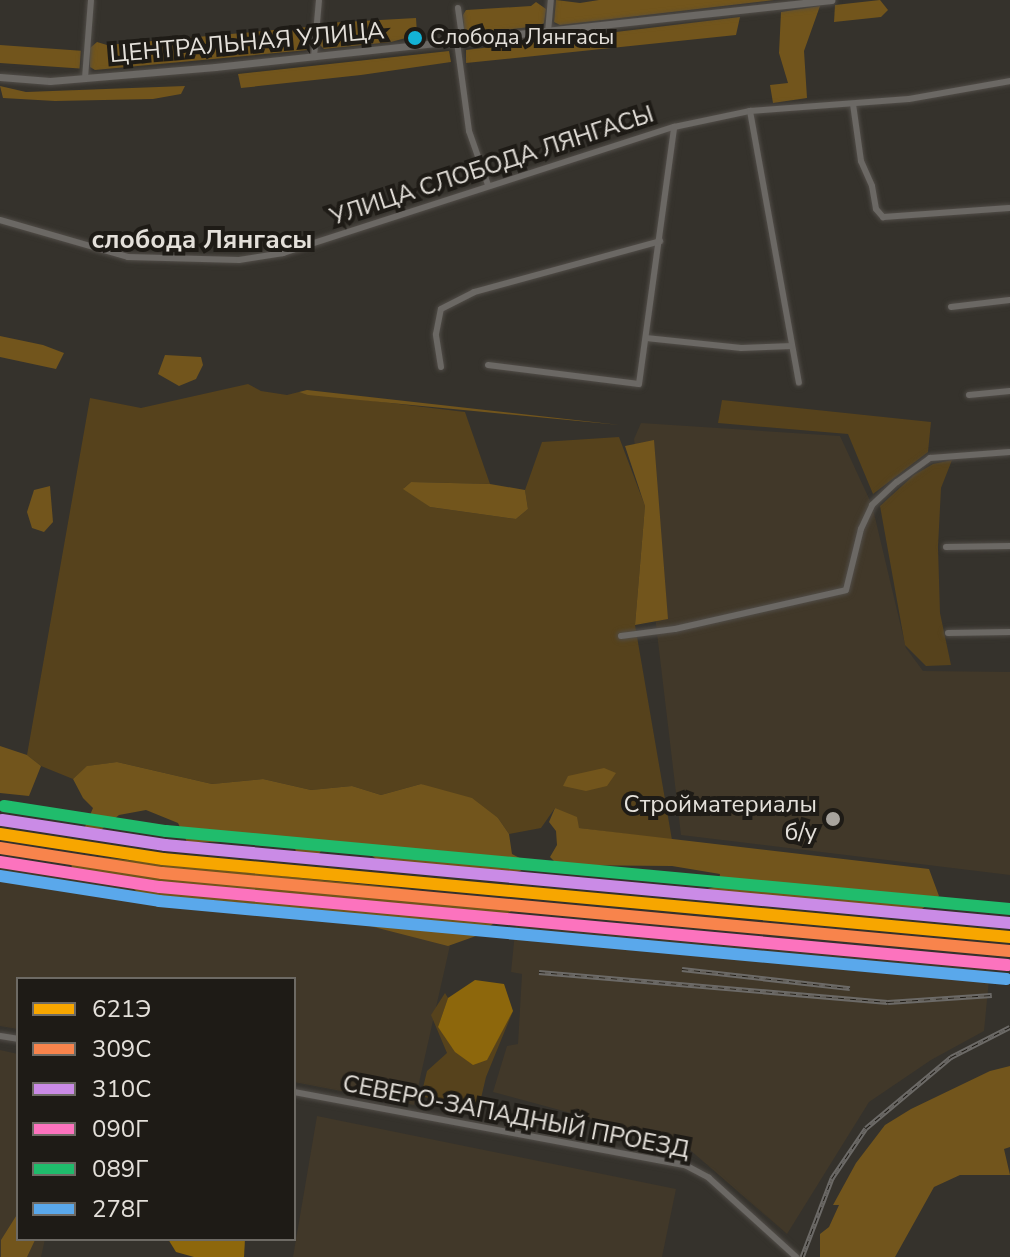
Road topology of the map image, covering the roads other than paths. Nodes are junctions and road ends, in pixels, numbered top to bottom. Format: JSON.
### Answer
{"nodes":[{"id":1,"x":91,"y":0,"type":"edge"},
{"id":2,"x":319,"y":0,"type":"edge"},
{"id":3,"x":551,"y":0,"type":"edge"},
{"id":4,"x":831,"y":0,"type":"edge"},
{"id":5,"x":782,"y":3,"type":"edge"},
{"id":6,"x":458,"y":8,"type":"dead end"},
{"id":7,"x":548,"y":32,"type":"junction"},
{"id":8,"x":460,"y":42,"type":"junction"},
{"id":9,"x":314,"y":57,"type":"junction"},
{"id":10,"x":0,"y":77,"type":"edge"},
{"id":11,"x":85,"y":78,"type":"junction"},
{"id":12,"x":1010,"y":81,"type":"edge"},
{"id":13,"x":853,"y":104,"type":"junction"},
{"id":14,"x":750,"y":111,"type":"junction"},
{"id":15,"x":674,"y":127,"type":"junction"},
{"id":16,"x":488,"y":185,"type":"junction"},
{"id":17,"x":1010,"y":208,"type":"edge"},
{"id":18,"x":0,"y":220,"type":"edge"},
{"id":19,"x":660,"y":241,"type":"junction"},
{"id":20,"x":1010,"y":300,"type":"edge"},
{"id":21,"x":951,"y":307,"type":"dead end"},
{"id":22,"x":646,"y":338,"type":"junction"},
{"id":23,"x":792,"y":346,"type":"junction"},
{"id":24,"x":488,"y":365,"type":"dead end"},
{"id":25,"x":441,"y":367,"type":"dead end"},
{"id":26,"x":799,"y":383,"type":"dead end"},
{"id":27,"x":1010,"y":391,"type":"edge"},
{"id":28,"x":969,"y":395,"type":"dead end"},
{"id":29,"x":1010,"y":452,"type":"edge"},
{"id":30,"x":1010,"y":546,"type":"edge"},
{"id":31,"x":946,"y":547,"type":"dead end"},
{"id":32,"x":1010,"y":632,"type":"edge"},
{"id":33,"x":948,"y":633,"type":"dead end"},
{"id":34,"x":621,"y":636,"type":"dead end"},
{"id":35,"x":296,"y":1092,"type":"edge"},
{"id":36,"x":796,"y":1257,"type":"edge"}],
"edges":[{"from":1,"to":11,"type":"street"},
{"from":2,"to":9,"type":"street"},
{"from":3,"to":7,"type":"street"},
{"from":4,"to":5,"type":"street","name":"ЦЕНТРАЛЬНАЯ УЛИЦА"},
{"from":5,"to":7,"type":"street","name":"ЦЕНТРАЛЬНАЯ УЛИЦА"},
{"from":6,"to":8,"type":"street"},
{"from":7,"to":8,"type":"street","name":"ЦЕНТРАЛЬНАЯ УЛИЦА"},
{"from":8,"to":9,"type":"street","name":"ЦЕНТРАЛЬНАЯ УЛИЦА"},
{"from":8,"to":16,"type":"street"},
{"from":9,"to":11,"type":"street","name":"ЦЕНТРАЛЬНАЯ УЛИЦА"},
{"from":10,"to":11,"type":"street","name":"ЦЕНТРАЛЬНАЯ УЛИЦА"},
{"from":12,"to":13,"type":"street","name":"УЛИЦА СЛОБОДА ЛЯНГАСЫ"},
{"from":13,"to":14,"type":"street","name":"УЛИЦА СЛОБОДА ЛЯНГАСЫ"},
{"from":13,"to":17,"type":"street"},
{"from":14,"to":15,"type":"street","name":"УЛИЦА СЛОБОДА ЛЯНГАСЫ"},
{"from":14,"to":23,"type":"street"},
{"from":15,"to":16,"type":"street","name":"УЛИЦА СЛОБОДА ЛЯНГАСЫ"},
{"from":15,"to":19,"type":"street"},
{"from":16,"to":18,"type":"street","name":"УЛИЦА СЛОБОДА ЛЯНГАСЫ"},
{"from":19,"to":22,"type":"street"},
{"from":19,"to":25,"type":"street"},
{"from":20,"to":21,"type":"street"},
{"from":22,"to":23,"type":"street"},
{"from":22,"to":24,"type":"street"},
{"from":23,"to":26,"type":"street"},
{"from":27,"to":28,"type":"street"},
{"from":29,"to":34,"type":"street"},
{"from":30,"to":31,"type":"street"},
{"from":32,"to":33,"type":"street"},
{"from":35,"to":36,"type":"street","name":"СЕВЕРО-ЗАПАДНЫЙ ПРОЕЗД"}]}
